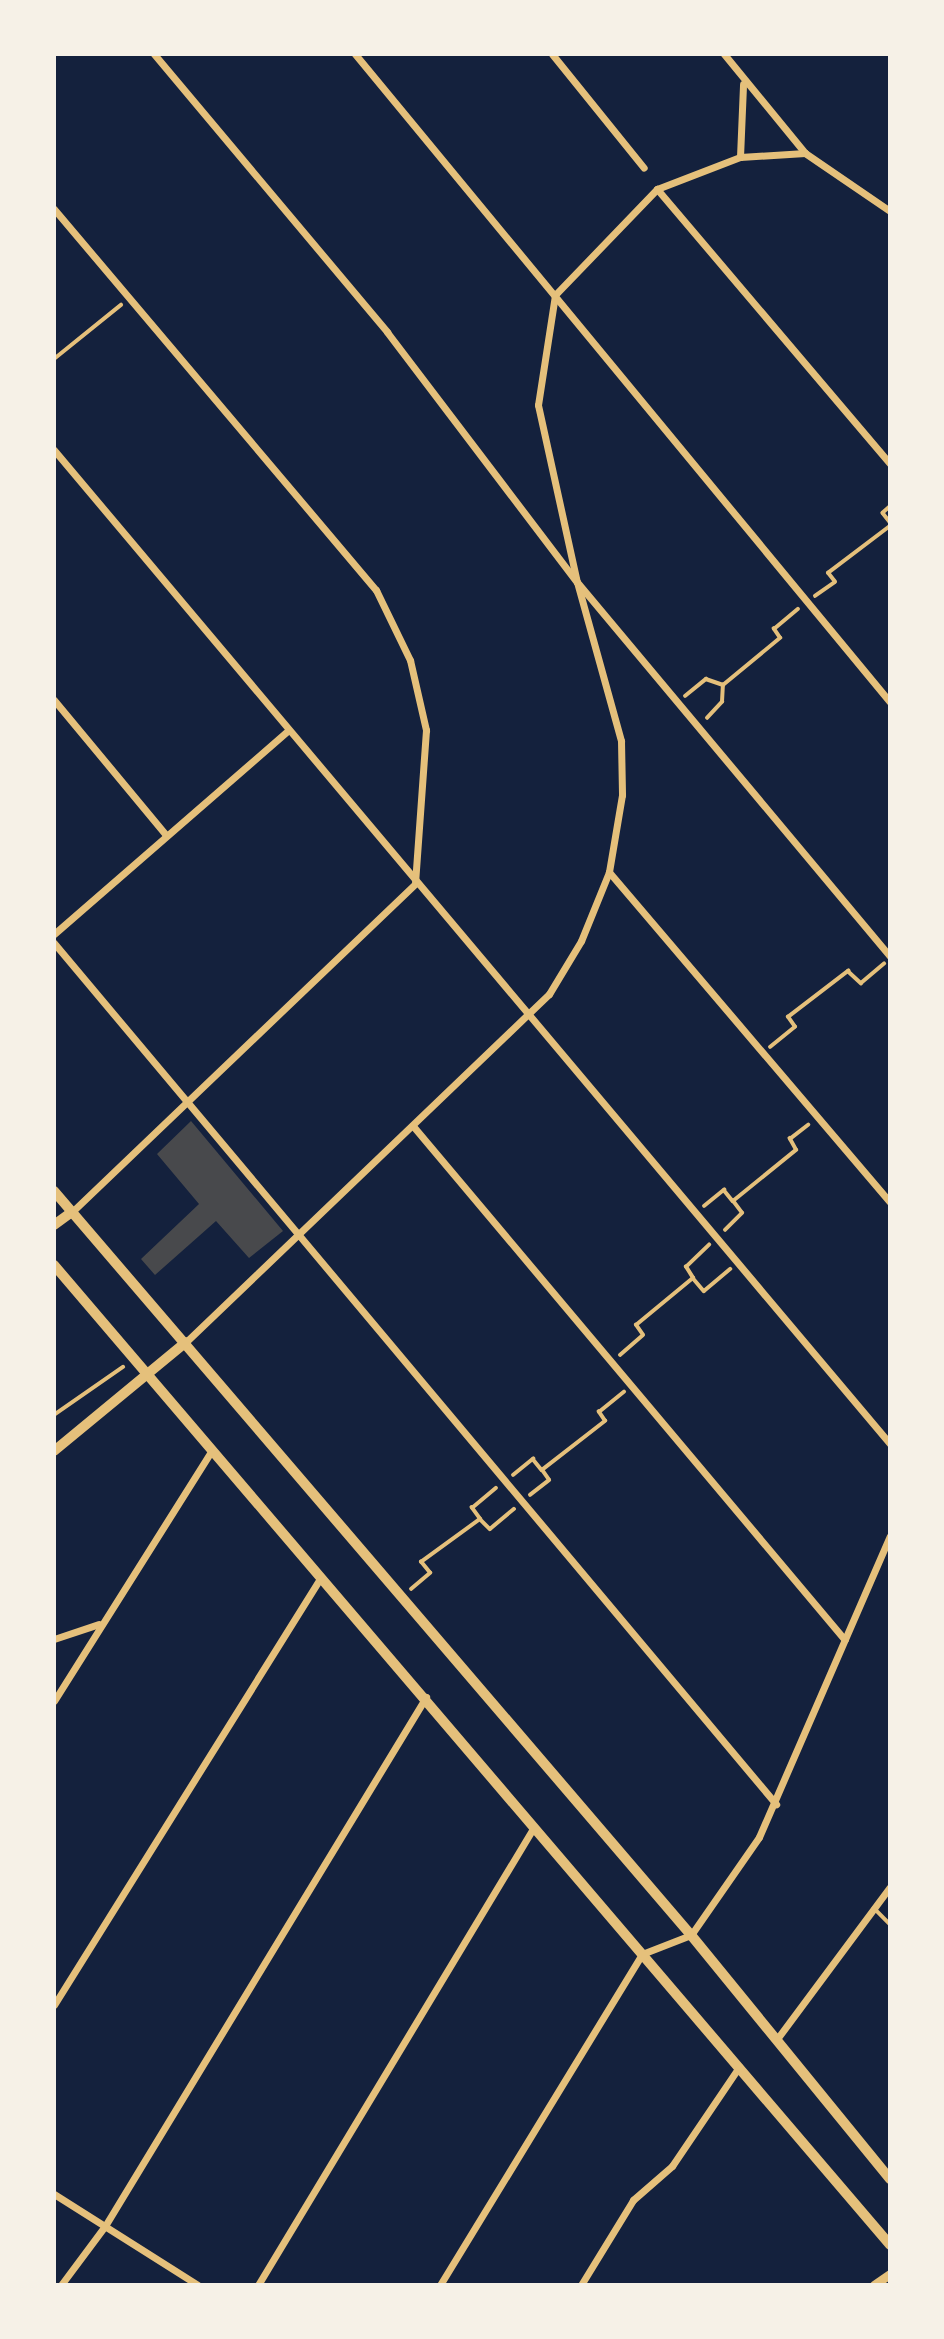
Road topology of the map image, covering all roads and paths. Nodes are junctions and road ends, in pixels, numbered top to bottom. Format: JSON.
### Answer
{"nodes":[{"id":1,"x":154,"y":54,"type":"edge"},
{"id":2,"x":355,"y":54,"type":"edge"},
{"id":3,"x":552,"y":54,"type":"edge"},
{"id":4,"x":724,"y":54,"type":"edge"},
{"id":5,"x":743,"y":83,"type":"junction"},
{"id":6,"x":805,"y":153,"type":"junction"},
{"id":7,"x":740,"y":158,"type":"junction"},
{"id":8,"x":643,"y":168,"type":"dead end"},
{"id":9,"x":657,"y":188,"type":"junction"},
{"id":10,"x":54,"y":209,"type":"edge"},
{"id":11,"x":890,"y":211,"type":"edge"},
{"id":12,"x":555,"y":295,"type":"junction"},
{"id":13,"x":128,"y":299,"type":"junction"},
{"id":14,"x":54,"y":359,"type":"edge"},
{"id":15,"x":54,"y":450,"type":"edge"},
{"id":16,"x":890,"y":464,"type":"edge"},
{"id":17,"x":890,"y":507,"type":"edge"},
{"id":18,"x":890,"y":524,"type":"edge"},
{"id":19,"x":577,"y":582,"type":"junction"},
{"id":20,"x":807,"y":601,"type":"junction"},
{"id":21,"x":723,"y":685,"type":"junction"},
{"id":22,"x":54,"y":699,"type":"edge"},
{"id":23,"x":677,"y":702,"type":"junction"},
{"id":24,"x":890,"y":702,"type":"edge"},
{"id":25,"x":698,"y":727,"type":"junction"},
{"id":26,"x":286,"y":732,"type":"junction"},
{"id":27,"x":166,"y":835,"type":"junction"},
{"id":28,"x":609,"y":872,"type":"junction"},
{"id":29,"x":415,"y":884,"type":"junction"},
{"id":30,"x":54,"y":934,"type":"edge"},
{"id":31,"x":54,"y":943,"type":"edge"},
{"id":32,"x":890,"y":957,"type":"edge"},
{"id":33,"x":529,"y":1018,"type":"junction"},
{"id":34,"x":763,"y":1053,"type":"junction"},
{"id":35,"x":188,"y":1101,"type":"junction"},
{"id":36,"x":818,"y":1117,"type":"junction"},
{"id":37,"x":413,"y":1126,"type":"junction"},
{"id":38,"x":54,"y":1191,"type":"edge"},
{"id":39,"x":733,"y":1202,"type":"junction"},
{"id":40,"x":890,"y":1202,"type":"edge"},
{"id":41,"x":72,"y":1212,"type":"junction"},
{"id":42,"x":695,"y":1213,"type":"junction"},
{"id":43,"x":54,"y":1225,"type":"edge"},
{"id":44,"x":298,"y":1236,"type":"junction"},
{"id":45,"x":717,"y":1238,"type":"junction"},
{"id":46,"x":736,"y":1264,"type":"junction"},
{"id":47,"x":54,"y":1265,"type":"edge"},
{"id":48,"x":693,"y":1278,"type":"junction"},
{"id":49,"x":186,"y":1342,"type":"junction"},
{"id":50,"x":612,"y":1362,"type":"junction"},
{"id":51,"x":123,"y":1366,"type":"dead end"},
{"id":52,"x":148,"y":1378,"type":"junction"},
{"id":53,"x":631,"y":1386,"type":"junction"},
{"id":54,"x":54,"y":1415,"type":"edge"},
{"id":55,"x":890,"y":1444,"type":"edge"},
{"id":56,"x":212,"y":1450,"type":"junction"},
{"id":57,"x":54,"y":1451,"type":"edge"},
{"id":58,"x":542,"y":1470,"type":"junction"},
{"id":59,"x":505,"y":1481,"type":"junction"},
{"id":60,"x":522,"y":1502,"type":"junction"},
{"id":61,"x":480,"y":1519,"type":"junction"},
{"id":62,"x":890,"y":1536,"type":"edge"},
{"id":63,"x":322,"y":1576,"type":"junction"},
{"id":64,"x":403,"y":1596,"type":"junction"},
{"id":65,"x":100,"y":1624,"type":"junction"},
{"id":66,"x":54,"y":1639,"type":"edge"},
{"id":67,"x":845,"y":1640,"type":"junction"},
{"id":68,"x":427,"y":1696,"type":"junction"},
{"id":69,"x":54,"y":1701,"type":"edge"},
{"id":70,"x":776,"y":1804,"type":"junction"},
{"id":71,"x":534,"y":1827,"type":"junction"},
{"id":72,"x":890,"y":1888,"type":"edge"},
{"id":73,"x":874,"y":1908,"type":"junction"},
{"id":74,"x":890,"y":1924,"type":"edge"},
{"id":75,"x":691,"y":1935,"type":"junction"},
{"id":76,"x":642,"y":1954,"type":"junction"},
{"id":77,"x":54,"y":2005,"type":"edge"},
{"id":78,"x":777,"y":2039,"type":"junction"},
{"id":79,"x":739,"y":2067,"type":"junction"},
{"id":80,"x":890,"y":2179,"type":"edge"},
{"id":81,"x":54,"y":2194,"type":"edge"},
{"id":82,"x":105,"y":2226,"type":"junction"},
{"id":83,"x":890,"y":2245,"type":"edge"},
{"id":84,"x":890,"y":2274,"type":"edge"},
{"id":85,"x":61,"y":2285,"type":"edge"},
{"id":86,"x":198,"y":2285,"type":"edge"},
{"id":87,"x":258,"y":2285,"type":"edge"},
{"id":88,"x":440,"y":2285,"type":"edge"},
{"id":89,"x":580,"y":2285,"type":"edge"},
{"id":90,"x":874,"y":2285,"type":"edge"}],
"edges":[{"from":1,"to":19,"type":"street"},
{"from":2,"to":12,"type":"street"},
{"from":3,"to":8,"type":"street"},
{"from":4,"to":5,"type":"street"},
{"from":5,"to":6,"type":"street"},
{"from":5,"to":7,"type":"street"},
{"from":6,"to":7,"type":"street"},
{"from":6,"to":11,"type":"street"},
{"from":7,"to":9,"type":"street"},
{"from":9,"to":12,"type":"street"},
{"from":9,"to":16,"type":"street"},
{"from":10,"to":13,"type":"street"},
{"from":12,"to":19,"type":"street"},
{"from":12,"to":20,"type":"street"},
{"from":13,"to":14,"type":"path"},
{"from":13,"to":29,"type":"street"},
{"from":15,"to":26,"type":"street"},
{"from":17,"to":18,"type":"path"},
{"from":18,"to":20,"type":"path"},
{"from":19,"to":23,"type":"street"},
{"from":19,"to":28,"type":"street"},
{"from":20,"to":21,"type":"path"},
{"from":20,"to":24,"type":"street"},
{"from":21,"to":23,"type":"path"},
{"from":21,"to":25,"type":"path"},
{"from":22,"to":27,"type":"street"},
{"from":23,"to":25,"type":"street"},
{"from":25,"to":32,"type":"street"},
{"from":26,"to":27,"type":"street"},
{"from":26,"to":29,"type":"street"},
{"from":27,"to":30,"type":"street"},
{"from":28,"to":33,"type":"street"},
{"from":28,"to":34,"type":"street"},
{"from":29,"to":33,"type":"street"},
{"from":29,"to":35,"type":"street"},
{"from":31,"to":35,"type":"street"},
{"from":32,"to":34,"type":"path"},
{"from":33,"to":37,"type":"street"},
{"from":33,"to":42,"type":"street"},
{"from":34,"to":36,"type":"street"},
{"from":35,"to":41,"type":"street"},
{"from":35,"to":44,"type":"street"},
{"from":36,"to":39,"type":"path"},
{"from":36,"to":40,"type":"street"},
{"from":37,"to":44,"type":"street"},
{"from":37,"to":50,"type":"street"},
{"from":38,"to":41,"type":"main road"},
{"from":39,"to":42,"type":"path"},
{"from":39,"to":45,"type":"path"},
{"from":41,"to":43,"type":"main road"},
{"from":41,"to":49,"type":"main road"},
{"from":42,"to":45,"type":"street"},
{"from":44,"to":49,"type":"street"},
{"from":44,"to":59,"type":"street"},
{"from":45,"to":46,"type":"street"},
{"from":45,"to":48,"type":"path"},
{"from":46,"to":48,"type":"path"},
{"from":46,"to":55,"type":"street"},
{"from":47,"to":52,"type":"main road"},
{"from":48,"to":50,"type":"path"},
{"from":49,"to":52,"type":"main road"},
{"from":49,"to":64,"type":"main road"},
{"from":50,"to":53,"type":"street"},
{"from":51,"to":54,"type":"path"},
{"from":52,"to":56,"type":"main road"},
{"from":52,"to":57,"type":"main road"},
{"from":53,"to":58,"type":"path"},
{"from":53,"to":67,"type":"street"},
{"from":56,"to":63,"type":"main road"},
{"from":56,"to":65,"type":"street"},
{"from":58,"to":59,"type":"path"},
{"from":58,"to":60,"type":"path"},
{"from":59,"to":60,"type":"street"},
{"from":59,"to":61,"type":"path"},
{"from":60,"to":61,"type":"path"},
{"from":60,"to":70,"type":"street"},
{"from":61,"to":64,"type":"path"},
{"from":62,"to":67,"type":"street"},
{"from":63,"to":68,"type":"main road"},
{"from":63,"to":77,"type":"street"},
{"from":64,"to":75,"type":"main road"},
{"from":65,"to":66,"type":"street"},
{"from":65,"to":69,"type":"street"},
{"from":67,"to":70,"type":"street"},
{"from":68,"to":71,"type":"main road"},
{"from":68,"to":82,"type":"street"},
{"from":70,"to":75,"type":"street"},
{"from":71,"to":76,"type":"main road"},
{"from":71,"to":87,"type":"street"},
{"from":72,"to":73,"type":"street"},
{"from":73,"to":74,"type":"lane"},
{"from":73,"to":78,"type":"street"},
{"from":75,"to":76,"type":"street"},
{"from":75,"to":78,"type":"main road"},
{"from":76,"to":79,"type":"main road"},
{"from":76,"to":88,"type":"street"},
{"from":78,"to":80,"type":"main road"},
{"from":79,"to":83,"type":"main road"},
{"from":79,"to":89,"type":"street"},
{"from":81,"to":82,"type":"street"},
{"from":82,"to":85,"type":"street"},
{"from":82,"to":86,"type":"street"},
{"from":84,"to":90,"type":"street"}]}
